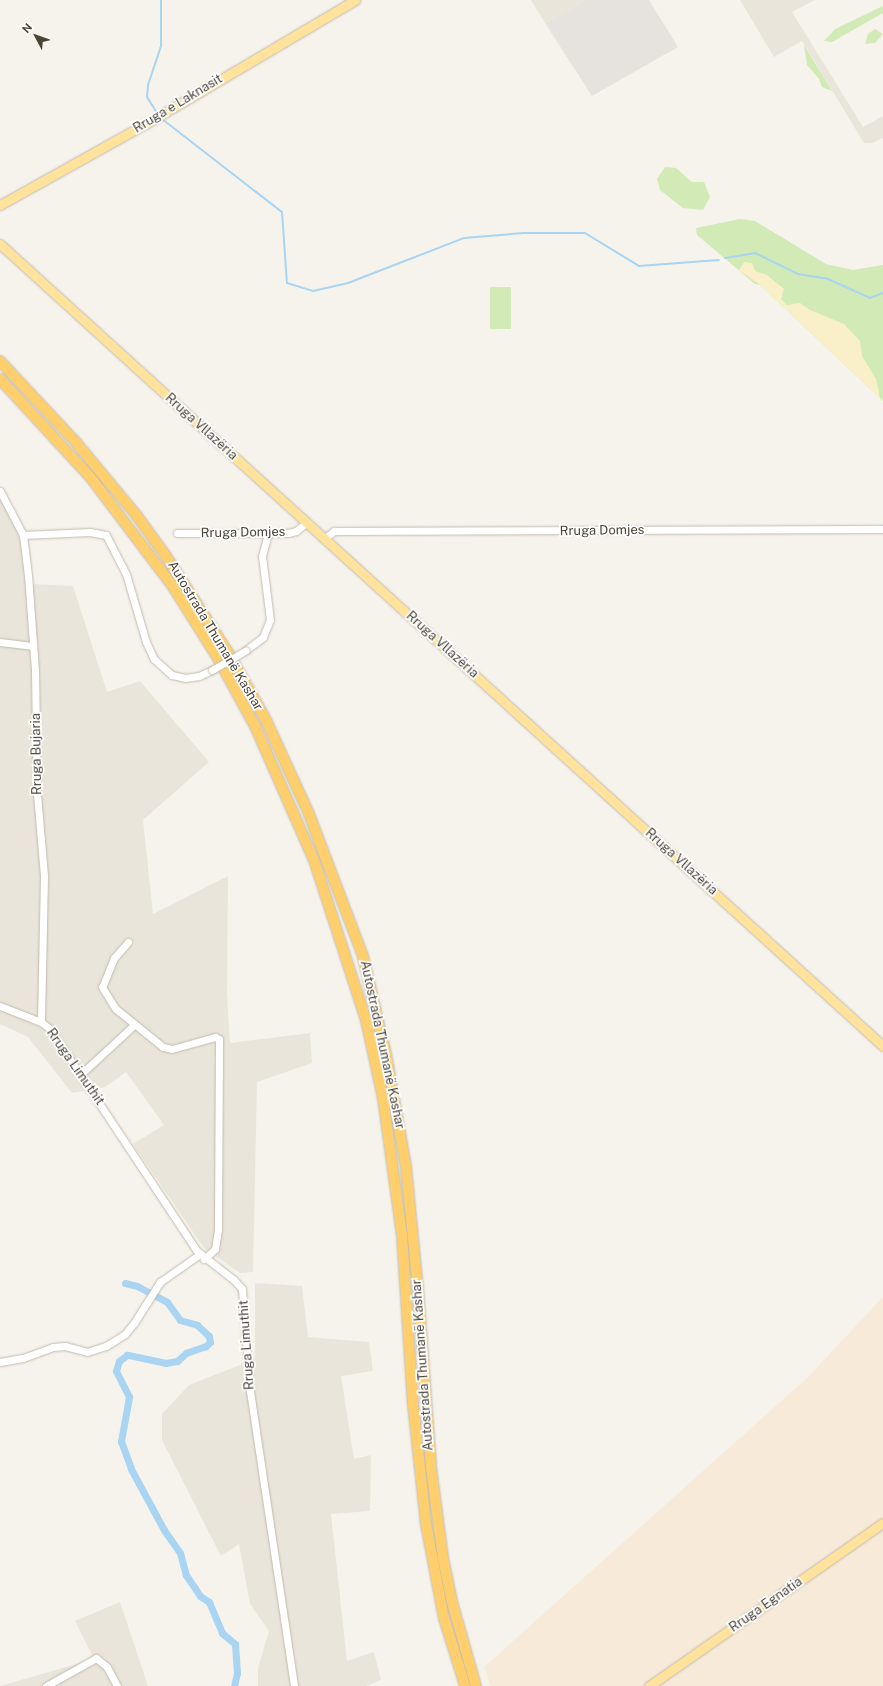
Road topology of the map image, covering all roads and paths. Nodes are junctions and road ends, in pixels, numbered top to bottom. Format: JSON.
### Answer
{"nodes":[{"id":1,"x":355,"y":0,"type":"edge"},
{"id":2,"x":0,"y":205,"type":"edge"},
{"id":3,"x":0,"y":244,"type":"edge"},
{"id":4,"x":0,"y":362,"type":"edge"},
{"id":5,"x":0,"y":379,"type":"edge"},
{"id":6,"x":0,"y":491,"type":"edge"},
{"id":7,"x":306,"y":523,"type":"junction"},
{"id":8,"x":883,"y":529,"type":"edge"},
{"id":9,"x":177,"y":533,"type":"dead end"},
{"id":10,"x":268,"y":534,"type":"junction"},
{"id":11,"x":23,"y":535,"type":"junction"},
{"id":12,"x":324,"y":539,"type":"junction"},
{"id":13,"x":0,"y":642,"type":"edge"},
{"id":14,"x":32,"y":646,"type":"junction"},
{"id":15,"x":128,"y":942,"type":"dead end"},
{"id":16,"x":0,"y":1006,"type":"edge"},
{"id":17,"x":41,"y":1022,"type":"junction"},
{"id":18,"x":134,"y":1025,"type":"junction"},
{"id":19,"x":883,"y":1046,"type":"edge"},
{"id":20,"x":81,"y":1074,"type":"junction"},
{"id":21,"x":202,"y":1257,"type":"junction"},
{"id":22,"x":0,"y":1362,"type":"edge"},
{"id":23,"x":883,"y":1523,"type":"edge"},
{"id":24,"x":471,"y":1661,"type":"junction"},
{"id":25,"x":457,"y":1672,"type":"junction"},
{"id":26,"x":46,"y":1686,"type":"edge"},
{"id":27,"x":117,"y":1686,"type":"edge"},
{"id":28,"x":294,"y":1686,"type":"edge"},
{"id":29,"x":458,"y":1686,"type":"edge"},
{"id":30,"x":465,"y":1686,"type":"edge"},
{"id":31,"x":476,"y":1686,"type":"edge"},
{"id":32,"x":482,"y":1686,"type":"edge"},
{"id":33,"x":649,"y":1686,"type":"edge"}],
"edges":[{"from":1,"to":2,"type":"main road","name":"Rruga e Laknasit"},
{"from":3,"to":7,"type":"main road","name":"Rruga Vllazëria"},
{"from":4,"to":24,"type":"highway","name":"Autostrada Thumanë Kashar"},
{"from":5,"to":25,"type":"highway","name":"Autostrada Thumanë Kashar"},
{"from":6,"to":11,"type":"street","name":"Rruga Bujaria"},
{"from":7,"to":10,"type":"street","name":"Rruga Domjes"},
{"from":7,"to":12,"type":"main road","name":"Rruga Vllazëria"},
{"from":8,"to":12,"type":"street","name":"Rruga Domjes"},
{"from":9,"to":10,"type":"street","name":"Rruga Domjes"},
{"from":10,"to":11,"type":"street","bridge":true},
{"from":11,"to":14,"type":"street","name":"Rruga Bujaria"},
{"from":12,"to":19,"type":"main road","name":"Rruga Vllazëria"},
{"from":13,"to":14,"type":"street"},
{"from":14,"to":17,"type":"street","name":"Rruga Bujaria"},
{"from":15,"to":18,"type":"street"},
{"from":16,"to":17,"type":"street"},
{"from":17,"to":20,"type":"street","name":"Rruga Limuthit"},
{"from":18,"to":20,"type":"street"},
{"from":18,"to":21,"type":"street"},
{"from":20,"to":21,"type":"street","name":"Rruga Limuthit"},
{"from":21,"to":22,"type":"street"},
{"from":21,"to":28,"type":"street","name":"Rruga Limuthit"},
{"from":23,"to":33,"type":"main road","name":"Rruga Egnatia"},
{"from":24,"to":31,"type":"highway","name":"Autostrada Thumanë Kashar"},
{"from":24,"to":32,"type":"highway"},
{"from":25,"to":29,"type":"highway"},
{"from":25,"to":30,"type":"highway","name":"Autostrada Thumanë Kashar"},
{"from":26,"to":27,"type":"street"}]}
